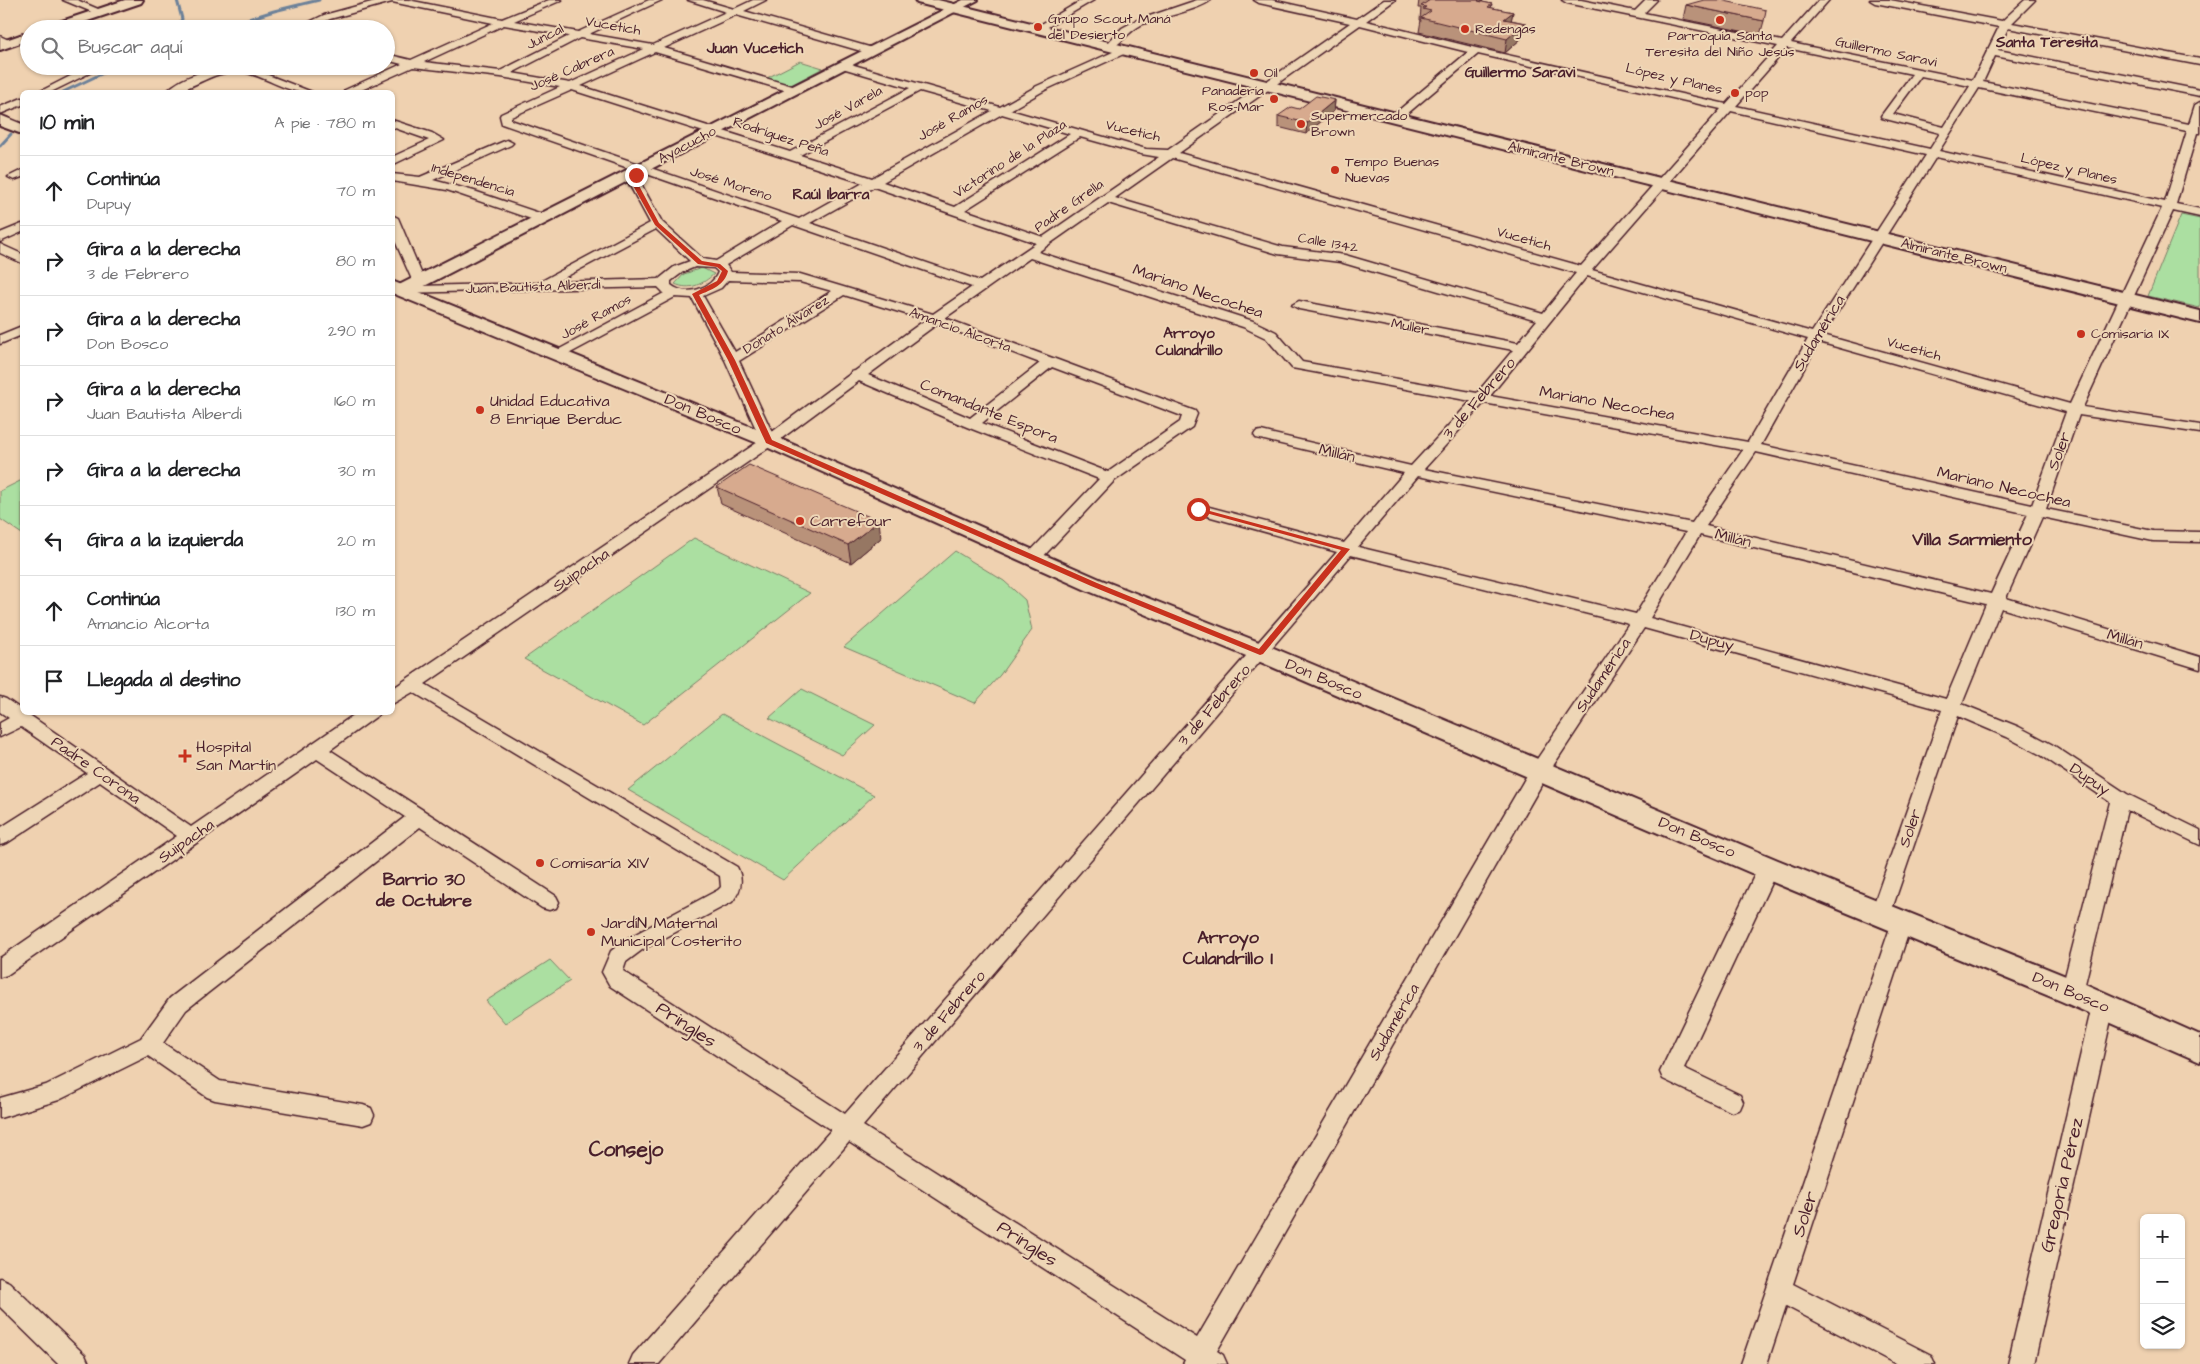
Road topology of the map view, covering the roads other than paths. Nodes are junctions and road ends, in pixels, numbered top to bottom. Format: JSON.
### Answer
{"nodes":[{"id":1,"x":68,"y":0,"type":"edge"},
{"id":2,"x":137,"y":0,"type":"edge"},
{"id":3,"x":390,"y":0,"type":"edge"},
{"id":4,"x":394,"y":0,"type":"edge"},
{"id":5,"x":557,"y":0,"type":"edge"},
{"id":6,"x":657,"y":0,"type":"edge"},
{"id":7,"x":693,"y":0,"type":"edge"},
{"id":8,"x":761,"y":0,"type":"edge"},
{"id":9,"x":922,"y":0,"type":"edge"},
{"id":10,"x":972,"y":0,"type":"edge"},
{"id":11,"x":1089,"y":0,"type":"edge"},
{"id":12,"x":1206,"y":0,"type":"edge"},
{"id":13,"x":1259,"y":0,"type":"edge"},
{"id":14,"x":1390,"y":0,"type":"edge"},
{"id":15,"x":1567,"y":0,"type":"edge"},
{"id":16,"x":1652,"y":0,"type":"edge"},
{"id":17,"x":1824,"y":0,"type":"edge"},
{"id":18,"x":2030,"y":0,"type":"edge"},
{"id":19,"x":1881,"y":1,"type":"edge"},
{"id":20,"x":956,"y":8,"type":"junction"},
{"id":21,"x":100,"y":12,"type":"junction"},
{"id":22,"x":735,"y":12,"type":"junction"},
{"id":23,"x":1637,"y":14,"type":"junction"},
{"id":24,"x":77,"y":20,"type":"edge"},
{"id":25,"x":322,"y":20,"type":"edge"},
{"id":26,"x":503,"y":22,"type":"junction"},
{"id":27,"x":1358,"y":22,"type":"junction"},
{"id":28,"x":2005,"y":24,"type":"junction"},
{"id":29,"x":1038,"y":29,"type":"junction"},
{"id":30,"x":578,"y":35,"type":"junction"},
{"id":31,"x":20,"y":38,"type":"edge"},
{"id":32,"x":3,"y":43,"type":"edge"},
{"id":33,"x":1783,"y":45,"type":"junction"},
{"id":34,"x":1110,"y":46,"type":"junction"},
{"id":35,"x":653,"y":48,"type":"junction"},
{"id":36,"x":1124,"y":50,"type":"junction"},
{"id":37,"x":872,"y":51,"type":"junction"},
{"id":38,"x":1476,"y":52,"type":"junction"},
{"id":39,"x":1992,"y":52,"type":"junction"},
{"id":40,"x":395,"y":59,"type":"edge"},
{"id":41,"x":2200,"y":62,"type":"edge"},
{"id":42,"x":415,"y":64,"type":"junction"},
{"id":43,"x":843,"y":64,"type":"junction"},
{"id":44,"x":395,"y":72,"type":"edge"},
{"id":45,"x":1918,"y":73,"type":"junction"},
{"id":46,"x":501,"y":74,"type":"junction"},
{"id":47,"x":80,"y":75,"type":"edge"},
{"id":48,"x":200,"y":75,"type":"edge"},
{"id":49,"x":260,"y":75,"type":"edge"},
{"id":50,"x":389,"y":75,"type":"edge"},
{"id":51,"x":1976,"y":85,"type":"junction"},
{"id":52,"x":571,"y":86,"type":"junction"},
{"id":53,"x":1266,"y":86,"type":"junction"},
{"id":54,"x":919,"y":87,"type":"junction"},
{"id":55,"x":48,"y":90,"type":"edge"},
{"id":56,"x":174,"y":90,"type":"edge"},
{"id":57,"x":301,"y":90,"type":"edge"},
{"id":58,"x":354,"y":90,"type":"edge"},
{"id":59,"x":795,"y":90,"type":"junction"},
{"id":60,"x":2200,"y":93,"type":"edge"},
{"id":61,"x":20,"y":102,"type":"edge"},
{"id":62,"x":2200,"y":105,"type":"edge"},
{"id":63,"x":1728,"y":107,"type":"junction"},
{"id":64,"x":0,"y":110,"type":"edge"},
{"id":65,"x":1000,"y":110,"type":"junction"},
{"id":66,"x":505,"y":116,"type":"joint"},
{"id":67,"x":1397,"y":117,"type":"junction"},
{"id":68,"x":0,"y":120,"type":"edge"},
{"id":69,"x":395,"y":124,"type":"edge"},
{"id":70,"x":20,"y":128,"type":"edge"},
{"id":71,"x":2196,"y":130,"type":"edge"},
{"id":72,"x":715,"y":131,"type":"junction"},
{"id":73,"x":1945,"y":131,"type":"junction"},
{"id":74,"x":1079,"y":133,"type":"junction"},
{"id":75,"x":507,"y":143,"type":"dead end"},
{"id":76,"x":1170,"y":154,"type":"junction"},
{"id":77,"x":1931,"y":154,"type":"junction"},
{"id":78,"x":791,"y":156,"type":"junction"},
{"id":79,"x":395,"y":161,"type":"edge"},
{"id":80,"x":641,"y":170,"type":"junction"},
{"id":81,"x":395,"y":177,"type":"edge"},
{"id":82,"x":423,"y":180,"type":"junction"},
{"id":83,"x":872,"y":182,"type":"junction"},
{"id":84,"x":1662,"y":184,"type":"junction"},
{"id":85,"x":1106,"y":199,"type":"junction"},
{"id":86,"x":2169,"y":206,"type":"junction"},
{"id":87,"x":956,"y":211,"type":"junction"},
{"id":88,"x":2200,"y":213,"type":"edge"},
{"id":89,"x":544,"y":219,"type":"junction"},
{"id":90,"x":797,"y":222,"type":"junction"},
{"id":91,"x":657,"y":224,"type":"junction"},
{"id":92,"x":20,"y":229,"type":"edge"},
{"id":93,"x":395,"y":234,"type":"edge"},
{"id":94,"x":0,"y":238,"type":"edge"},
{"id":95,"x":1878,"y":238,"type":"junction"},
{"id":96,"x":1045,"y":242,"type":"junction"},
{"id":97,"x":0,"y":248,"type":"edge"},
{"id":98,"x":1028,"y":253,"type":"junction"},
{"id":99,"x":20,"y":257,"type":"edge"},
{"id":100,"x":700,"y":263,"type":"junction"},
{"id":101,"x":721,"y":271,"type":"junction"},
{"id":102,"x":1583,"y":272,"type":"junction"},
{"id":103,"x":405,"y":286,"type":"edge"},
{"id":104,"x":540,"y":286,"type":"junction"},
{"id":105,"x":981,"y":286,"type":"junction"},
{"id":106,"x":668,"y":288,"type":"junction"},
{"id":107,"x":841,"y":291,"type":"junction"},
{"id":108,"x":696,"y":294,"type":"junction"},
{"id":109,"x":2126,"y":298,"type":"junction"},
{"id":110,"x":1299,"y":305,"type":"dead end"},
{"id":111,"x":2200,"y":317,"type":"edge"},
{"id":112,"x":1545,"y":318,"type":"junction"},
{"id":113,"x":935,"y":319,"type":"junction"},
{"id":114,"x":20,"y":331,"type":"edge"},
{"id":115,"x":1816,"y":336,"type":"junction"},
{"id":116,"x":0,"y":340,"type":"edge"},
{"id":117,"x":1522,"y":348,"type":"junction"},
{"id":118,"x":561,"y":354,"type":"junction"},
{"id":119,"x":732,"y":360,"type":"junction"},
{"id":120,"x":1050,"y":362,"type":"junction"},
{"id":121,"x":856,"y":375,"type":"junction"},
{"id":122,"x":1481,"y":398,"type":"junction"},
{"id":123,"x":2074,"y":410,"type":"junction"},
{"id":124,"x":972,"y":424,"type":"junction"},
{"id":125,"x":2200,"y":429,"type":"edge"},
{"id":126,"x":1261,"y":435,"type":"dead end"},
{"id":127,"x":769,"y":441,"type":"junction"},
{"id":128,"x":1752,"y":447,"type":"junction"},
{"id":129,"x":1414,"y":472,"type":"junction"},
{"id":130,"x":1109,"y":478,"type":"junction"},
{"id":131,"x":1198,"y":509,"type":"dead end"},
{"id":132,"x":2037,"y":512,"type":"junction"},
{"id":133,"x":1696,"y":529,"type":"junction"},
{"id":134,"x":2200,"y":537,"type":"edge"},
{"id":135,"x":1346,"y":549,"type":"junction"},
{"id":136,"x":1033,"y":557,"type":"junction"},
{"id":137,"x":1996,"y":601,"type":"junction"},
{"id":138,"x":1640,"y":621,"type":"junction"},
{"id":139,"x":1260,"y":652,"type":"junction"},
{"id":140,"x":2200,"y":663,"type":"edge"},
{"id":141,"x":412,"y":684,"type":"junction"},
{"id":142,"x":395,"y":696,"type":"edge"},
{"id":143,"x":0,"y":703,"type":"edge"},
{"id":144,"x":1952,"y":707,"type":"junction"},
{"id":145,"x":368,"y":715,"type":"edge"},
{"id":146,"x":22,"y":718,"type":"junction"},
{"id":147,"x":0,"y":732,"type":"edge"},
{"id":148,"x":317,"y":750,"type":"junction"},
{"id":149,"x":1540,"y":770,"type":"junction"},
{"id":150,"x":100,"y":774,"type":"junction"},
{"id":151,"x":2120,"y":800,"type":"junction"},
{"id":152,"x":419,"y":817,"type":"junction"},
{"id":153,"x":192,"y":837,"type":"junction"},
{"id":154,"x":0,"y":838,"type":"edge"},
{"id":155,"x":2200,"y":838,"type":"edge"},
{"id":156,"x":1768,"y":868,"type":"junction"},
{"id":157,"x":549,"y":902,"type":"dead end"},
{"id":158,"x":1892,"y":917,"type":"junction"},
{"id":159,"x":0,"y":969,"type":"edge"},
{"id":160,"x":2072,"y":992,"type":"junction"},
{"id":161,"x":2103,"y":1006,"type":"junction"},
{"id":162,"x":149,"y":1045,"type":"junction"},
{"id":163,"x":2200,"y":1048,"type":"edge"},
{"id":164,"x":1732,"y":1102,"type":"dead end"},
{"id":165,"x":0,"y":1108,"type":"edge"},
{"id":166,"x":363,"y":1115,"type":"dead end"},
{"id":167,"x":847,"y":1128,"type":"junction"},
{"id":168,"x":0,"y":1290,"type":"edge"},
{"id":169,"x":1780,"y":1290,"type":"junction"},
{"id":170,"x":1203,"y":1361,"type":"edge"},
{"id":171,"x":76,"y":1364,"type":"edge"},
{"id":172,"x":642,"y":1364,"type":"edge"},
{"id":173,"x":1754,"y":1364,"type":"edge"},
{"id":174,"x":1922,"y":1364,"type":"edge"},
{"id":175,"x":2021,"y":1364,"type":"edge"}],
"edges":[{"from":1,"to":21,"type":"street"},
{"from":2,"to":21,"type":"street"},
{"from":3,"to":25,"type":"street"},
{"from":4,"to":26,"type":"street","name":"Vucetich"},
{"from":5,"to":26,"type":"street"},
{"from":6,"to":30,"type":"street","name":"Juncal"},
{"from":7,"to":22,"type":"street"},
{"from":8,"to":22,"type":"street","name":"José Cabrera"},
{"from":9,"to":20,"type":"main road","name":"Almirante Brown"},
{"from":10,"to":20,"type":"street","name":"Ayacucho"},
{"from":11,"to":29,"type":"street"},
{"from":12,"to":34,"type":"street"},
{"from":13,"to":27,"type":"street","name":"López y Planes"},
{"from":14,"to":27,"type":"street","name":"Padre Grella"},
{"from":15,"to":23,"type":"street","name":"Guillermo Saravi"},
{"from":16,"to":23,"type":"street"},
{"from":17,"to":33,"type":"street","name":"3 de Febrero"},
{"from":18,"to":28,"type":"street","name":"Sudamérica"},
{"from":19,"to":28,"type":"street"},
{"from":20,"to":29,"type":"main road","name":"Almirante Brown"},
{"from":20,"to":37,"type":"street","name":"Ayacucho"},
{"from":21,"to":24,"type":"street"},
{"from":22,"to":35,"type":"street","name":"José Cabrera"},
{"from":22,"to":37,"type":"street"},
{"from":23,"to":33,"type":"street","name":"Guillermo Saravi"},
{"from":26,"to":30,"type":"street","name":"Vucetich"},
{"from":26,"to":42,"type":"street"},
{"from":27,"to":38,"type":"street","name":"López y Planes"},
{"from":27,"to":53,"type":"street","name":"Padre Grella"},
{"from":28,"to":39,"type":"street","name":"Sudamérica"},
{"from":28,"to":41,"type":"street"},
{"from":29,"to":34,"type":"main road","name":"Almirante Brown"},
{"from":30,"to":35,"type":"street","name":"Vucetich"},
{"from":30,"to":46,"type":"street","name":"Juncal"},
{"from":31,"to":32,"type":"street"},
{"from":33,"to":45,"type":"street","name":"Guillermo Saravi"},
{"from":33,"to":63,"type":"street","name":"3 de Febrero"},
{"from":34,"to":36,"type":"main road","name":"Almirante Brown"},
{"from":35,"to":52,"type":"street","name":"José Cabrera"},
{"from":35,"to":59,"type":"street","name":"Vucetich"},
{"from":36,"to":53,"type":"main road","name":"Almirante Brown"},
{"from":36,"to":65,"type":"street","name":"José Ramos"},
{"from":37,"to":43,"type":"street","name":"Ayacucho"},
{"from":38,"to":63,"type":"street","name":"López y Planes"},
{"from":38,"to":67,"type":"street"},
{"from":39,"to":51,"type":"street","name":"Sudamérica"},
{"from":39,"to":60,"type":"street"},
{"from":40,"to":42,"type":"street","name":"Rodríguez Peña"},
{"from":42,"to":44,"type":"street"},
{"from":42,"to":46,"type":"street","name":"Rodríguez Peña"},
{"from":43,"to":54,"type":"street","name":"Vucetich"},
{"from":43,"to":59,"type":"street","name":"Ayacucho"},
{"from":45,"to":51,"type":"street","name":"Guillermo Saravi"},
{"from":45,"to":73,"type":"street"},
{"from":46,"to":52,"type":"street","name":"Rodríguez Peña"},
{"from":47,"to":55,"type":"street"},
{"from":48,"to":56,"type":"street"},
{"from":49,"to":57,"type":"street"},
{"from":50,"to":58,"type":"street"},
{"from":51,"to":71,"type":"street","name":"Guillermo Saravi"},
{"from":51,"to":73,"type":"street","name":"Sudamérica"},
{"from":52,"to":66,"type":"street","name":"José Cabrera"},
{"from":52,"to":72,"type":"street","name":"Rodríguez Peña"},
{"from":53,"to":67,"type":"main road","name":"Almirante Brown"},
{"from":53,"to":76,"type":"street","name":"Padre Grella"},
{"from":54,"to":65,"type":"street","name":"Vucetich"},
{"from":54,"to":78,"type":"street","name":"José Varela"},
{"from":59,"to":72,"type":"street","name":"Ayacucho"},
{"from":61,"to":64,"type":"street"},
{"from":62,"to":71,"type":"street","name":"Soler"},
{"from":63,"to":77,"type":"street","name":"López y Planes"},
{"from":63,"to":84,"type":"street","name":"3 de Febrero"},
{"from":65,"to":74,"type":"street","name":"Vucetich"},
{"from":65,"to":83,"type":"street","name":"José Ramos"},
{"from":66,"to":80,"type":"street","name":"José Moreno"},
{"from":67,"to":84,"type":"main road","name":"Almirante Brown"},
{"from":68,"to":70,"type":"main road"},
{"from":69,"to":79,"type":"street"},
{"from":71,"to":86,"type":"street","name":"Soler"},
{"from":72,"to":78,"type":"street","name":"Rodríguez Peña"},
{"from":72,"to":80,"type":"street","name":"Ayacucho"},
{"from":73,"to":77,"type":"street","name":"Sudamérica"},
{"from":74,"to":76,"type":"street","name":"Vucetich"},
{"from":74,"to":87,"type":"street","name":"Victorino de la Plaza"},
{"from":75,"to":82,"type":"street"},
{"from":76,"to":85,"type":"street","name":"Padre Grella"},
{"from":76,"to":102,"type":"street","name":"Vucetich"},
{"from":77,"to":86,"type":"street","name":"López y Planes"},
{"from":77,"to":95,"type":"street","name":"Sudamérica"},
{"from":78,"to":83,"type":"street","name":"Rodríguez Peña"},
{"from":80,"to":89,"type":"street","name":"Ayacucho"},
{"from":80,"to":90,"type":"street","name":"José Moreno"},
{"from":80,"to":91,"type":"street"},
{"from":81,"to":82,"type":"street","name":"Independencia"},
{"from":82,"to":89,"type":"street","name":"Independencia"},
{"from":83,"to":87,"type":"street","name":"Rodríguez Peña"},
{"from":83,"to":90,"type":"street","name":"José Ramos"},
{"from":84,"to":95,"type":"main road","name":"Almirante Brown"},
{"from":84,"to":102,"type":"street","name":"3 de Febrero"},
{"from":85,"to":96,"type":"street","name":"Padre Grella"},
{"from":85,"to":112,"type":"street","name":"Calle 1342"},
{"from":86,"to":88,"type":"street","name":"López y Planes"},
{"from":86,"to":109,"type":"street","name":"Soler"},
{"from":87,"to":96,"type":"street","name":"Rodríguez Peña"},
{"from":89,"to":103,"type":"street","name":"Ayacucho"},
{"from":90,"to":101,"type":"street","name":"José Ramos"},
{"from":90,"to":105,"type":"street","name":"José Moreno"},
{"from":91,"to":100,"type":"street"},
{"from":91,"to":104,"type":"street"},
{"from":92,"to":94,"type":"street"},
{"from":93,"to":103,"type":"street"},
{"from":95,"to":109,"type":"main road","name":"Almirante Brown"},
{"from":95,"to":115,"type":"street","name":"Sudamérica"},
{"from":96,"to":98,"type":"street","name":"Padre Grella"},
{"from":97,"to":99,"type":"street"},
{"from":98,"to":105,"type":"street","name":"Padre Grella"},
{"from":98,"to":122,"type":"street","name":"Mariano Necochea"},
{"from":100,"to":101,"type":"street","name":"Amancio Alcorta"},
{"from":100,"to":106,"type":"street","name":"José Ramos"},
{"from":101,"to":107,"type":"street","name":"Amancio Alcorta"},
{"from":101,"to":108,"type":"street","name":"José Ramos"},
{"from":102,"to":112,"type":"street","name":"3 de Febrero"},
{"from":102,"to":115,"type":"street","name":"Vucetich"},
{"from":103,"to":104,"type":"street","name":"Juan Bautista Alberdi"},
{"from":103,"to":118,"type":"main road","name":"Don Bosco"},
{"from":104,"to":106,"type":"street","name":"Juan Bautista Alberdi"},
{"from":105,"to":113,"type":"street","name":"Padre Grella"},
{"from":106,"to":108,"type":"street","name":"Juan Bautista Alberdi"},
{"from":106,"to":118,"type":"street","name":"José Ramos"},
{"from":107,"to":113,"type":"street","name":"Amancio Alcorta"},
{"from":107,"to":119,"type":"street","name":"Donato Álvarez"},
{"from":108,"to":119,"type":"street"},
{"from":109,"to":111,"type":"main road","name":"Almirante Brown"},
{"from":109,"to":123,"type":"street","name":"Soler"},
{"from":110,"to":117,"type":"street","name":"Muller"},
{"from":112,"to":117,"type":"street","name":"3 de Febrero"},
{"from":113,"to":120,"type":"street","name":"Amancio Alcorta"},
{"from":113,"to":121,"type":"street","name":"Padre Grella"},
{"from":114,"to":116,"type":"street"},
{"from":115,"to":123,"type":"street","name":"Vucetich"},
{"from":115,"to":128,"type":"street","name":"Sudamérica"},
{"from":117,"to":122,"type":"street","name":"3 de Febrero"},
{"from":118,"to":127,"type":"main road","name":"Don Bosco"},
{"from":119,"to":127,"type":"street"},
{"from":120,"to":124,"type":"street"},
{"from":120,"to":130,"type":"street","name":"Amancio Alcorta"},
{"from":121,"to":124,"type":"street","name":"Comandante Espora"},
{"from":121,"to":127,"type":"street","name":"Padre Grella"},
{"from":122,"to":128,"type":"street","name":"Mariano Necochea"},
{"from":122,"to":129,"type":"street","name":"3 de Febrero"},
{"from":123,"to":125,"type":"street","name":"Vucetich"},
{"from":123,"to":132,"type":"street","name":"Soler"},
{"from":124,"to":130,"type":"street","name":"Comandante Espora"},
{"from":126,"to":129,"type":"street","name":"Millán"},
{"from":127,"to":136,"type":"main road","name":"Don Bosco"},
{"from":127,"to":141,"type":"street","name":"Suipacha"},
{"from":128,"to":132,"type":"street","name":"Mariano Necochea"},
{"from":128,"to":133,"type":"street","name":"Sudamérica"},
{"from":129,"to":133,"type":"street","name":"Millán"},
{"from":129,"to":135,"type":"street","name":"3 de Febrero"},
{"from":130,"to":136,"type":"street"},
{"from":131,"to":135,"type":"street","name":"Dupuy"},
{"from":132,"to":134,"type":"street","name":"Mariano Necochea"},
{"from":132,"to":137,"type":"street","name":"Soler"},
{"from":133,"to":137,"type":"street","name":"Millán"},
{"from":133,"to":138,"type":"street","name":"Sudamérica"},
{"from":135,"to":138,"type":"street","name":"Dupuy"},
{"from":135,"to":139,"type":"street","name":"3 de Febrero"},
{"from":136,"to":139,"type":"main road","name":"Don Bosco"},
{"from":137,"to":140,"type":"street","name":"Millán"},
{"from":137,"to":144,"type":"street","name":"Soler"},
{"from":138,"to":144,"type":"street","name":"Dupuy"},
{"from":138,"to":149,"type":"street","name":"Sudamérica"},
{"from":139,"to":149,"type":"main road","name":"Don Bosco"},
{"from":139,"to":167,"type":"street","name":"3 de Febrero"},
{"from":141,"to":142,"type":"street","name":"Suipacha"},
{"from":141,"to":167,"type":"street","name":"Pringles"},
{"from":143,"to":146,"type":"street","name":"Padre Corona"},
{"from":144,"to":151,"type":"street","name":"Dupuy"},
{"from":144,"to":158,"type":"street","name":"Soler"},
{"from":145,"to":148,"type":"street","name":"Suipacha"},
{"from":146,"to":147,"type":"street"},
{"from":146,"to":150,"type":"street","name":"Padre Corona"},
{"from":148,"to":152,"type":"street"},
{"from":148,"to":153,"type":"street","name":"Suipacha"},
{"from":149,"to":156,"type":"main road","name":"Don Bosco"},
{"from":149,"to":170,"type":"street","name":"Sudamérica"},
{"from":150,"to":153,"type":"street","name":"Padre Corona"},
{"from":150,"to":154,"type":"street"},
{"from":151,"to":155,"type":"street","name":"Dupuy"},
{"from":151,"to":160,"type":"street"},
{"from":152,"to":157,"type":"street"},
{"from":152,"to":162,"type":"street"},
{"from":153,"to":159,"type":"street","name":"Suipacha"},
{"from":156,"to":158,"type":"main road","name":"Don Bosco"},
{"from":156,"to":164,"type":"street"},
{"from":158,"to":160,"type":"main road","name":"Don Bosco"},
{"from":158,"to":169,"type":"street","name":"Soler"},
{"from":160,"to":161,"type":"main road","name":"Don Bosco"},
{"from":161,"to":163,"type":"main road","name":"Don Bosco"},
{"from":161,"to":175,"type":"street","name":"Gregoria Pérez"},
{"from":162,"to":165,"type":"street"},
{"from":162,"to":166,"type":"street"},
{"from":167,"to":170,"type":"street","name":"Pringles"},
{"from":167,"to":172,"type":"street","name":"3 de Febrero"},
{"from":168,"to":171,"type":"street"},
{"from":169,"to":173,"type":"street","name":"Soler"},
{"from":169,"to":174,"type":"street"}]}
